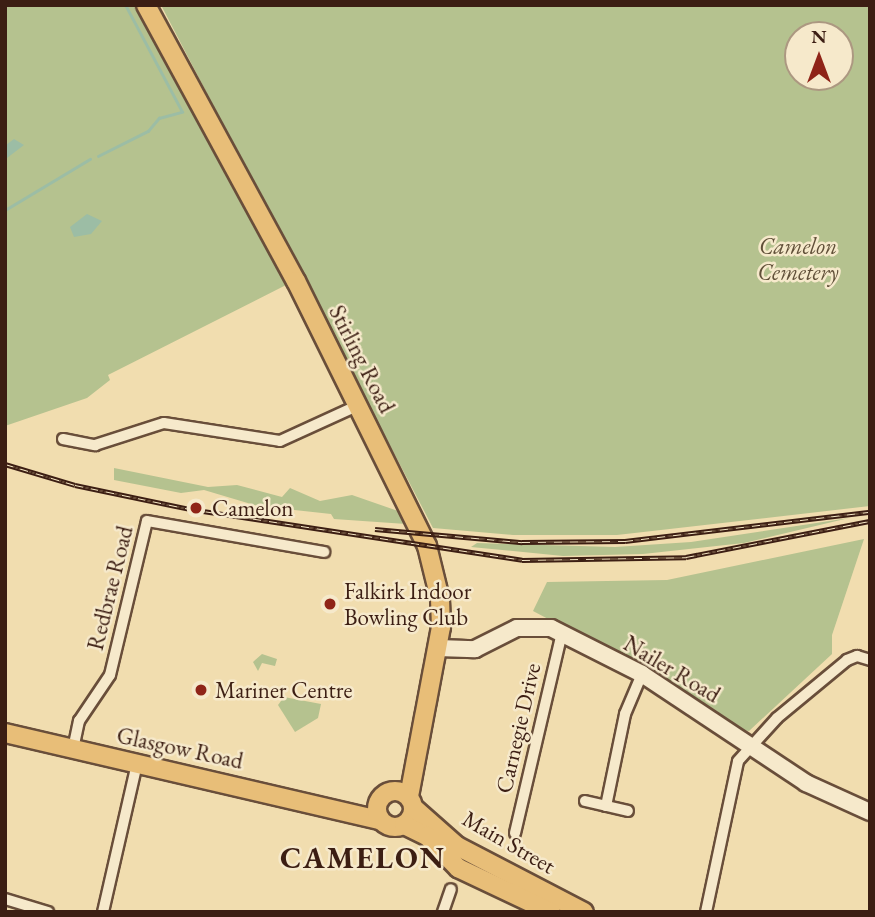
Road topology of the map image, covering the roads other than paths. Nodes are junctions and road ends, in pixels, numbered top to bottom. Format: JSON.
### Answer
{"nodes":[{"id":1,"x":146,"y":5,"type":"edge"},
{"id":2,"x":359,"y":405,"type":"junction"},
{"id":3,"x":63,"y":439,"type":"dead end"},
{"id":4,"x":79,"y":444,"type":"junction"},
{"id":5,"x":76,"y":457,"type":"dead end"},
{"id":6,"x":324,"y":552,"type":"dead end"},
{"id":7,"x":562,"y":633,"type":"junction"},
{"id":8,"x":438,"y":648,"type":"junction"},
{"id":9,"x":870,"y":660,"type":"edge"},
{"id":10,"x":642,"y":674,"type":"junction"},
{"id":11,"x":5,"y":733,"type":"edge"},
{"id":12,"x":752,"y":744,"type":"junction"},
{"id":13,"x":73,"y":749,"type":"junction"},
{"id":14,"x":136,"y":764,"type":"junction"},
{"id":15,"x":398,"y":799,"type":"junction"},
{"id":16,"x":585,"y":802,"type":"dead end"},
{"id":17,"x":606,"y":806,"type":"junction"},
{"id":18,"x":345,"y":811,"type":"junction"},
{"id":19,"x":628,"y":811,"type":"dead end"},
{"id":20,"x":870,"y":812,"type":"edge"},
{"id":21,"x":380,"y":820,"type":"junction"},
{"id":22,"x":404,"y":825,"type":"junction"},
{"id":23,"x":515,"y":833,"type":"dead end"},
{"id":24,"x":451,"y":888,"type":"dead end"},
{"id":25,"x":5,"y":900,"type":"edge"},
{"id":26,"x":48,"y":912,"type":"edge"},
{"id":27,"x":103,"y":912,"type":"edge"},
{"id":28,"x":443,"y":912,"type":"edge"},
{"id":29,"x":551,"y":912,"type":"edge"},
{"id":30,"x":584,"y":912,"type":"edge"},
{"id":31,"x":706,"y":912,"type":"edge"}],
"edges":[{"from":1,"to":2,"type":"main road","name":"Stirling Road"},
{"from":2,"to":4,"type":"street"},
{"from":2,"to":8,"type":"main road","name":"Stirling Road"},
{"from":3,"to":4,"type":"street"},
{"from":4,"to":5,"type":"street"},
{"from":6,"to":13,"type":"street","name":"Redbrae Road"},
{"from":7,"to":8,"type":"street","name":"Nailer Road"},
{"from":7,"to":10,"type":"street","name":"Nailer Road"},
{"from":7,"to":23,"type":"street","name":"Carnegie Drive"},
{"from":8,"to":15,"type":"main road","name":"Stirling Road"},
{"from":9,"to":12,"type":"street"},
{"from":10,"to":12,"type":"street","name":"Nailer Road"},
{"from":10,"to":17,"type":"street"},
{"from":11,"to":13,"type":"main road","name":"Glasgow Road"},
{"from":12,"to":20,"type":"street","name":"Nailer Road"},
{"from":12,"to":31,"type":"street"},
{"from":13,"to":14,"type":"main road","name":"Glasgow Road"},
{"from":14,"to":18,"type":"main road","name":"Glasgow Road"},
{"from":14,"to":27,"type":"street"},
{"from":15,"to":18,"type":"main road"},
{"from":15,"to":21,"type":"main road"},
{"from":15,"to":22,"type":"main road","name":"Stirling Road"},
{"from":15,"to":30,"type":"main road","name":"Main Street"},
{"from":16,"to":17,"type":"street"},
{"from":17,"to":19,"type":"street"},
{"from":18,"to":21,"type":"main road","name":"Glasgow Road"},
{"from":21,"to":22,"type":"main road","name":"Glasgow Road"},
{"from":22,"to":29,"type":"main road","name":"Main Street"},
{"from":24,"to":28,"type":"street"},
{"from":25,"to":26,"type":"street"}]}
